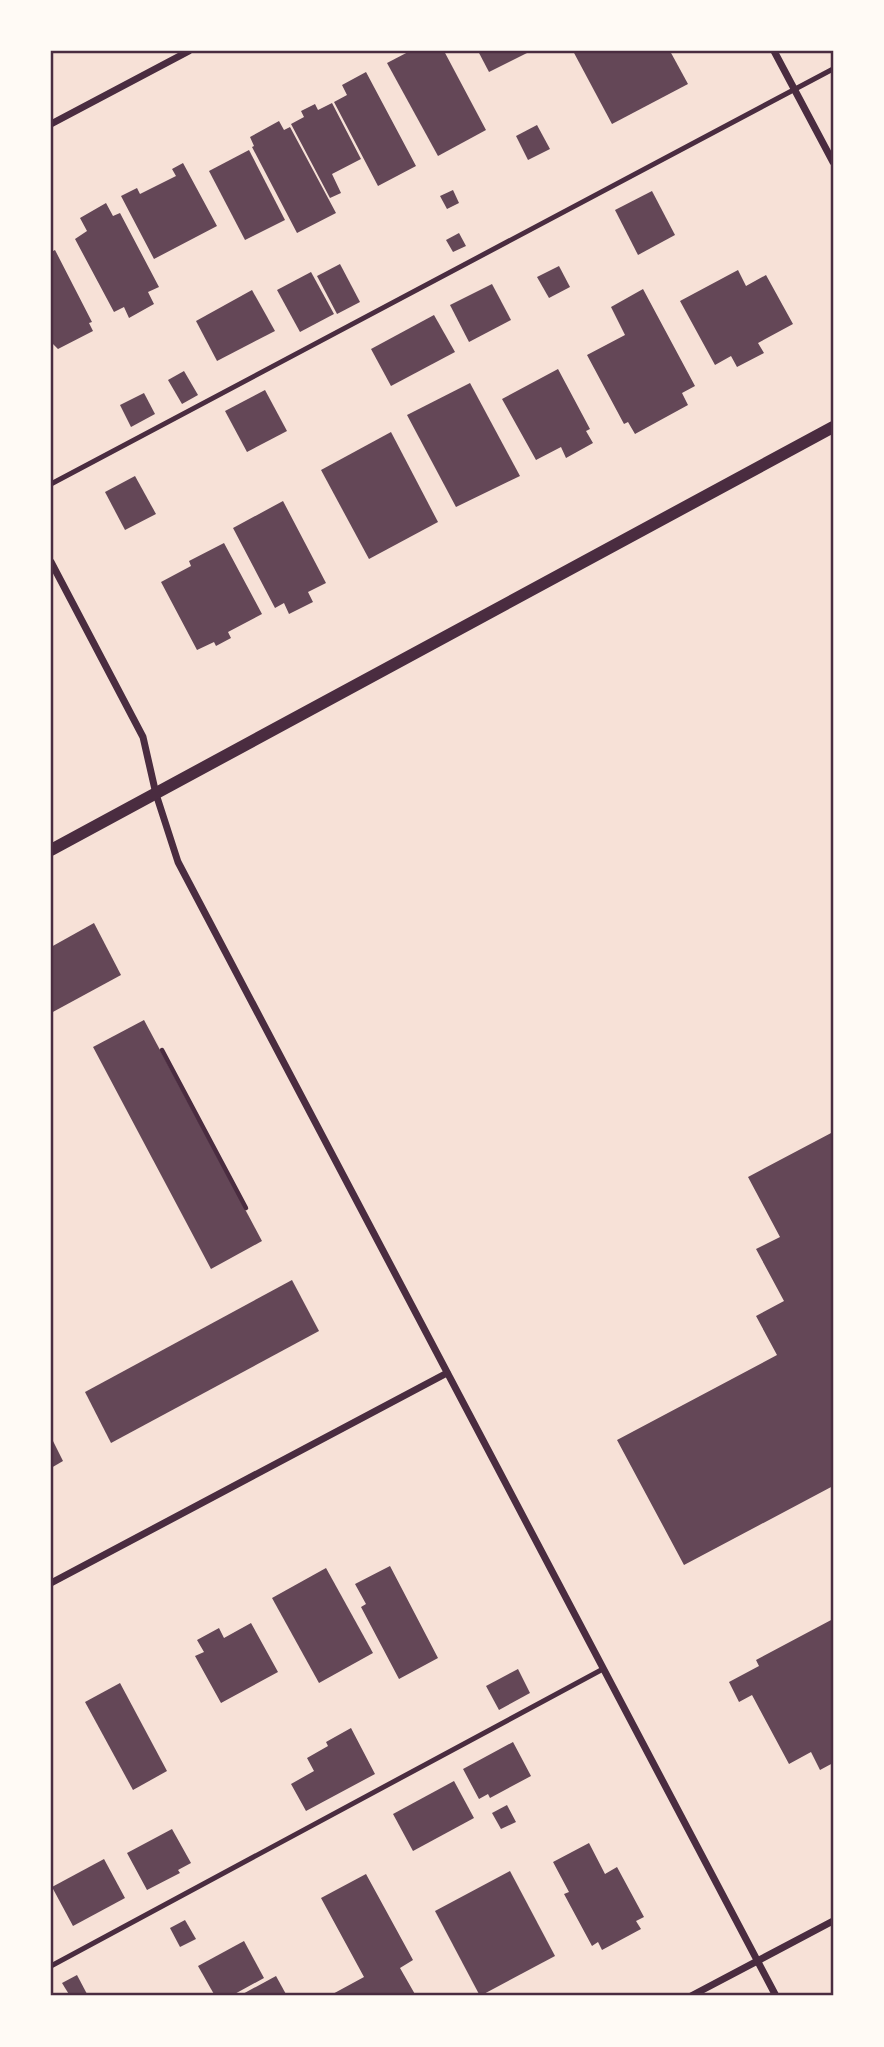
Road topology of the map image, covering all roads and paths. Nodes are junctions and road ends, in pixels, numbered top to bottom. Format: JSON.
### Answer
{"nodes":[{"id":1,"x":190,"y":51,"type":"edge"},
{"id":2,"x":774,"y":51,"type":"edge"},
{"id":3,"x":833,"y":69,"type":"edge"},
{"id":4,"x":794,"y":90,"type":"junction"},
{"id":5,"x":51,"y":124,"type":"edge"},
{"id":6,"x":833,"y":162,"type":"edge"},
{"id":7,"x":833,"y":427,"type":"edge"},
{"id":8,"x":51,"y":484,"type":"edge"},
{"id":9,"x":51,"y":562,"type":"edge"},
{"id":10,"x":156,"y":794,"type":"junction"},
{"id":11,"x":51,"y":850,"type":"edge"},
{"id":12,"x":162,"y":1050,"type":"dead end"},
{"id":13,"x":246,"y":1208,"type":"dead end"},
{"id":14,"x":447,"y":1373,"type":"junction"},
{"id":15,"x":51,"y":1583,"type":"edge"},
{"id":16,"x":603,"y":1669,"type":"junction"},
{"id":17,"x":833,"y":1921,"type":"edge"},
{"id":18,"x":758,"y":1961,"type":"junction"},
{"id":19,"x":51,"y":1966,"type":"edge"},
{"id":20,"x":691,"y":1996,"type":"edge"},
{"id":21,"x":776,"y":1996,"type":"edge"}],
"edges":[{"from":1,"to":5,"type":"street"},
{"from":2,"to":4,"type":"street"},
{"from":3,"to":4,"type":"lane"},
{"from":4,"to":6,"type":"street"},
{"from":4,"to":8,"type":"lane"},
{"from":7,"to":10,"type":"street"},
{"from":9,"to":10,"type":"street"},
{"from":10,"to":11,"type":"street"},
{"from":10,"to":14,"type":"street"},
{"from":12,"to":13,"type":"path"},
{"from":14,"to":15,"type":"street"},
{"from":14,"to":16,"type":"street"},
{"from":16,"to":18,"type":"street"},
{"from":16,"to":19,"type":"lane"},
{"from":17,"to":18,"type":"street"},
{"from":18,"to":20,"type":"street"},
{"from":18,"to":21,"type":"street"}]}
